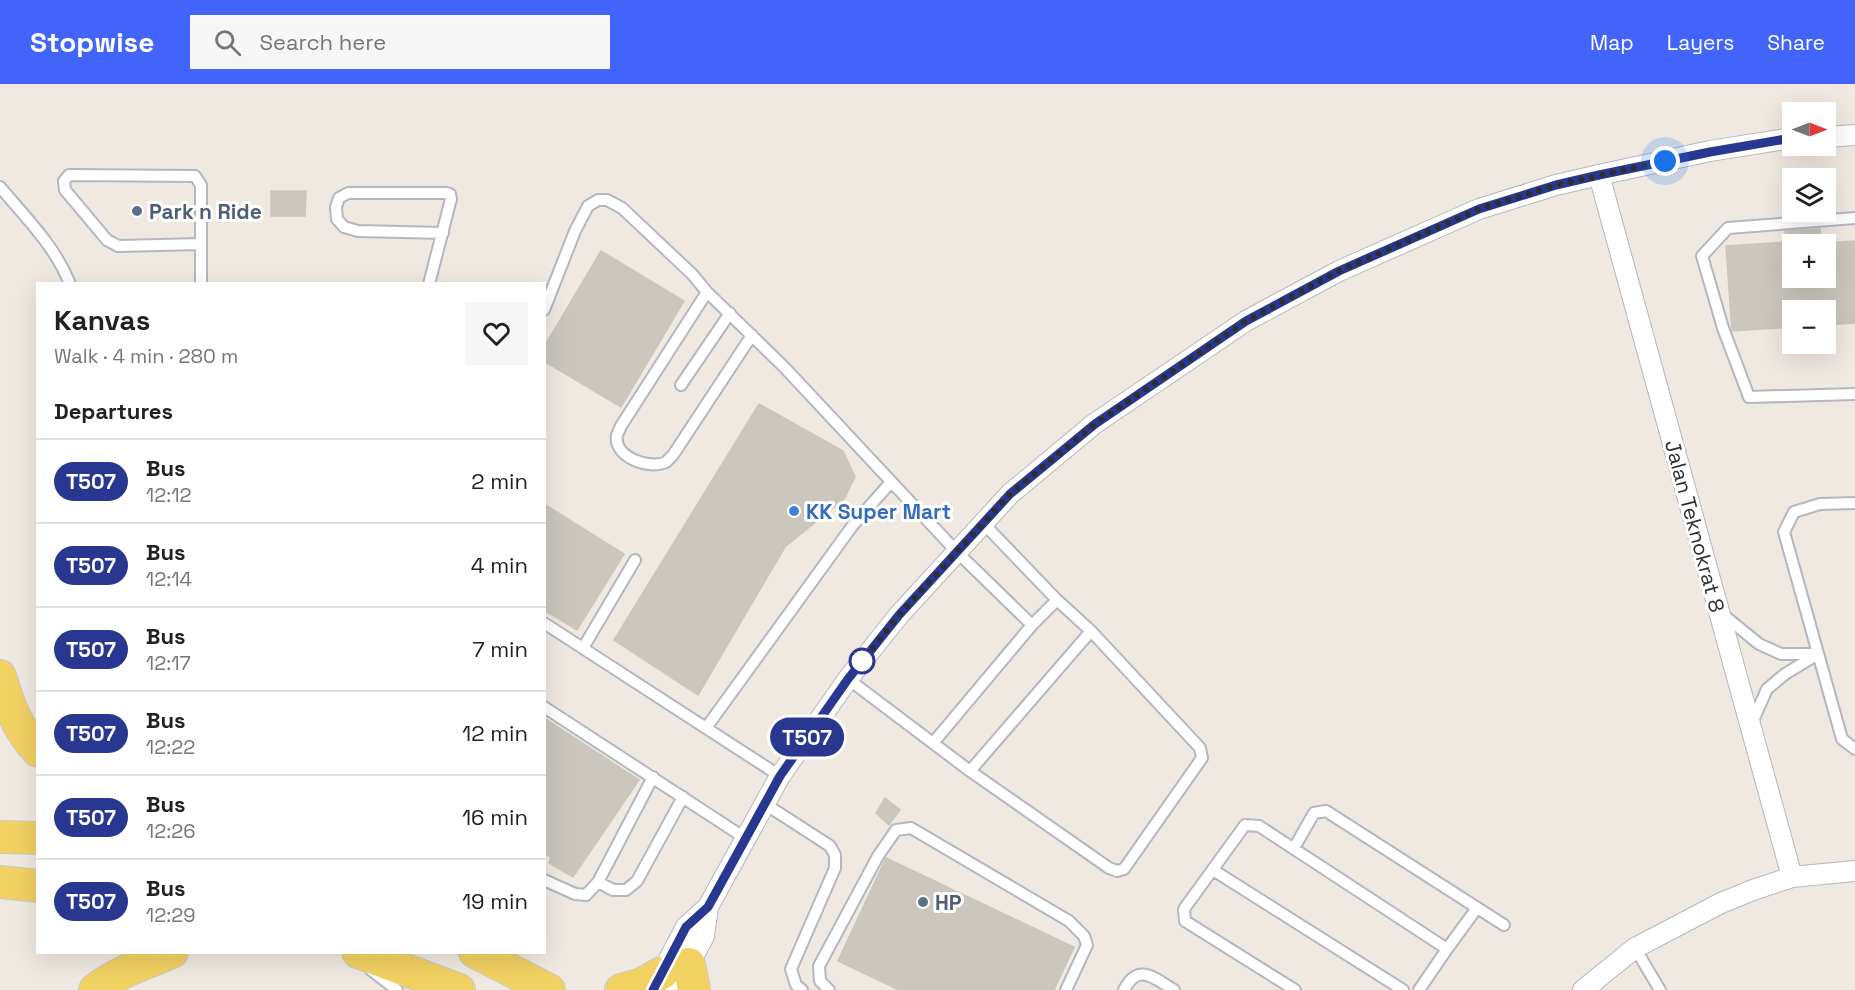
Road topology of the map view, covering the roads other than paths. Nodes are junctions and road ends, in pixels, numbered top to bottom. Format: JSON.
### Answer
{"nodes":[{"id":1,"x":1855,"y":135,"type":"edge"},
{"id":2,"x":1836,"y":136,"type":"edge"},
{"id":3,"x":1782,"y":140,"type":"edge"},
{"id":4,"x":1599,"y":175,"type":"junction"},
{"id":5,"x":0,"y":187,"type":"edge"},
{"id":6,"x":1855,"y":218,"type":"edge"},
{"id":7,"x":443,"y":233,"type":"junction"},
{"id":8,"x":201,"y":244,"type":"junction"},
{"id":9,"x":69,"y":282,"type":"edge"},
{"id":10,"x":201,"y":282,"type":"edge"},
{"id":11,"x":430,"y":282,"type":"edge"},
{"id":12,"x":707,"y":292,"type":"junction"},
{"id":13,"x":546,"y":305,"type":"edge"},
{"id":14,"x":730,"y":314,"type":"junction"},
{"id":15,"x":752,"y":335,"type":"junction"},
{"id":16,"x":681,"y":385,"type":"dead end"},
{"id":17,"x":1855,"y":394,"type":"edge"},
{"id":18,"x":891,"y":482,"type":"junction"},
{"id":19,"x":1855,"y":504,"type":"edge"},
{"id":20,"x":983,"y":524,"type":"junction"},
{"id":21,"x":957,"y":552,"type":"junction"},
{"id":22,"x":635,"y":560,"type":"dead end"},
{"id":23,"x":1057,"y":600,"type":"junction"},
{"id":24,"x":1719,"y":611,"type":"junction"},
{"id":25,"x":546,"y":624,"type":"edge"},
{"id":26,"x":1032,"y":625,"type":"junction"},
{"id":27,"x":1091,"y":631,"type":"junction"},
{"id":28,"x":583,"y":648,"type":"junction"},
{"id":29,"x":1818,"y":654,"type":"junction"},
{"id":30,"x":0,"y":676,"type":"edge"},
{"id":31,"x":848,"y":679,"type":"junction"},
{"id":32,"x":546,"y":708,"type":"edge"},
{"id":33,"x":1750,"y":726,"type":"junction"},
{"id":34,"x":706,"y":728,"type":"junction"},
{"id":35,"x":933,"y":743,"type":"junction"},
{"id":36,"x":36,"y":748,"type":"edge"},
{"id":37,"x":1855,"y":749,"type":"edge"},
{"id":38,"x":970,"y":771,"type":"junction"},
{"id":39,"x":780,"y":776,"type":"junction"},
{"id":40,"x":653,"y":777,"type":"junction"},
{"id":41,"x":683,"y":798,"type":"junction"},
{"id":42,"x":765,"y":804,"type":"junction"},
{"id":43,"x":0,"y":837,"type":"edge"},
{"id":44,"x":36,"y":838,"type":"edge"},
{"id":45,"x":745,"y":838,"type":"junction"},
{"id":46,"x":1294,"y":848,"type":"junction"},
{"id":47,"x":1213,"y":870,"type":"junction"},
{"id":48,"x":1855,"y":871,"type":"edge"},
{"id":49,"x":1792,"y":877,"type":"junction"},
{"id":50,"x":546,"y":881,"type":"edge"},
{"id":51,"x":0,"y":882,"type":"edge"},
{"id":52,"x":598,"y":882,"type":"junction"},
{"id":53,"x":36,"y":886,"type":"edge"},
{"id":54,"x":708,"y":907,"type":"junction"},
{"id":55,"x":1477,"y":908,"type":"junction"},
{"id":56,"x":1504,"y":925,"type":"dead end"},
{"id":57,"x":1635,"y":948,"type":"junction"},
{"id":58,"x":1447,"y":949,"type":"junction"},
{"id":59,"x":167,"y":954,"type":"edge"},
{"id":60,"x":354,"y":954,"type":"edge"},
{"id":61,"x":356,"y":954,"type":"edge"},
{"id":62,"x":479,"y":954,"type":"edge"},
{"id":63,"x":675,"y":981,"type":"edge"},
{"id":64,"x":550,"y":989,"type":"edge"},
{"id":65,"x":95,"y":990,"type":"edge"},
{"id":66,"x":397,"y":990,"type":"edge"},
{"id":67,"x":459,"y":990,"type":"edge"},
{"id":68,"x":621,"y":990,"type":"edge"},
{"id":69,"x":802,"y":990,"type":"edge"},
{"id":70,"x":829,"y":990,"type":"edge"},
{"id":71,"x":1066,"y":990,"type":"edge"},
{"id":72,"x":1124,"y":990,"type":"edge"},
{"id":73,"x":1174,"y":990,"type":"edge"},
{"id":74,"x":1295,"y":990,"type":"edge"},
{"id":75,"x":1403,"y":990,"type":"edge"},
{"id":76,"x":1419,"y":990,"type":"edge"},
{"id":77,"x":1583,"y":990,"type":"edge"},
{"id":78,"x":1660,"y":990,"type":"edge"}],
"edges":[{"from":1,"to":2,"type":"street"},
{"from":3,"to":4,"type":"street"},
{"from":4,"to":20,"type":"street"},
{"from":4,"to":24,"type":"street","name":"Jalan Teknokrat 8"},
{"from":5,"to":9,"type":"lane"},
{"from":6,"to":17,"type":"lane"},
{"from":7,"to":7,"type":"lane"},
{"from":7,"to":11,"type":"lane"},
{"from":8,"to":8,"type":"lane"},
{"from":8,"to":10,"type":"lane"},
{"from":12,"to":13,"type":"lane"},
{"from":12,"to":14,"type":"lane"},
{"from":12,"to":15,"type":"lane"},
{"from":14,"to":15,"type":"lane"},
{"from":14,"to":16,"type":"lane"},
{"from":15,"to":18,"type":"lane"},
{"from":18,"to":21,"type":"lane"},
{"from":18,"to":34,"type":"lane"},
{"from":19,"to":29,"type":"lane"},
{"from":20,"to":21,"type":"street"},
{"from":20,"to":23,"type":"lane"},
{"from":21,"to":26,"type":"lane"},
{"from":21,"to":31,"type":"street"},
{"from":22,"to":28,"type":"lane"},
{"from":23,"to":26,"type":"lane"},
{"from":23,"to":27,"type":"lane"},
{"from":24,"to":29,"type":"lane"},
{"from":24,"to":33,"type":"street","name":"Jalan Teknokrat 8"},
{"from":25,"to":28,"type":"lane"},
{"from":26,"to":35,"type":"lane"},
{"from":27,"to":38,"type":"lane"},
{"from":27,"to":38,"type":"lane"},
{"from":28,"to":34,"type":"lane"},
{"from":29,"to":33,"type":"lane"},
{"from":29,"to":37,"type":"lane"},
{"from":30,"to":36,"type":"main road"},
{"from":31,"to":35,"type":"lane"},
{"from":31,"to":39,"type":"street"},
{"from":32,"to":40,"type":"lane"},
{"from":33,"to":49,"type":"street","name":"Jalan Teknokrat 8"},
{"from":34,"to":39,"type":"lane"},
{"from":35,"to":38,"type":"lane"},
{"from":39,"to":42,"type":"street"},
{"from":40,"to":41,"type":"lane"},
{"from":40,"to":52,"type":"lane"},
{"from":41,"to":45,"type":"lane"},
{"from":41,"to":52,"type":"lane"},
{"from":42,"to":45,"type":"street"},
{"from":42,"to":69,"type":"lane"},
{"from":43,"to":44,"type":"main road"},
{"from":45,"to":54,"type":"street"},
{"from":46,"to":47,"type":"lane"},
{"from":46,"to":55,"type":"lane"},
{"from":46,"to":58,"type":"lane"},
{"from":47,"to":74,"type":"lane"},
{"from":47,"to":75,"type":"lane"},
{"from":48,"to":49,"type":"street"},
{"from":49,"to":57,"type":"street"},
{"from":50,"to":52,"type":"lane"},
{"from":51,"to":53,"type":"main road"},
{"from":54,"to":63,"type":"street"},
{"from":54,"to":63,"type":"street"},
{"from":55,"to":56,"type":"lane"},
{"from":55,"to":58,"type":"lane"},
{"from":57,"to":77,"type":"street"},
{"from":57,"to":78,"type":"lane"},
{"from":58,"to":76,"type":"lane"},
{"from":59,"to":65,"type":"main road"},
{"from":60,"to":66,"type":"lane"},
{"from":61,"to":67,"type":"main road"},
{"from":62,"to":64,"type":"main road"},
{"from":63,"to":68,"type":"main road"},
{"from":70,"to":71,"type":"lane"},
{"from":72,"to":73,"type":"lane"}]}
